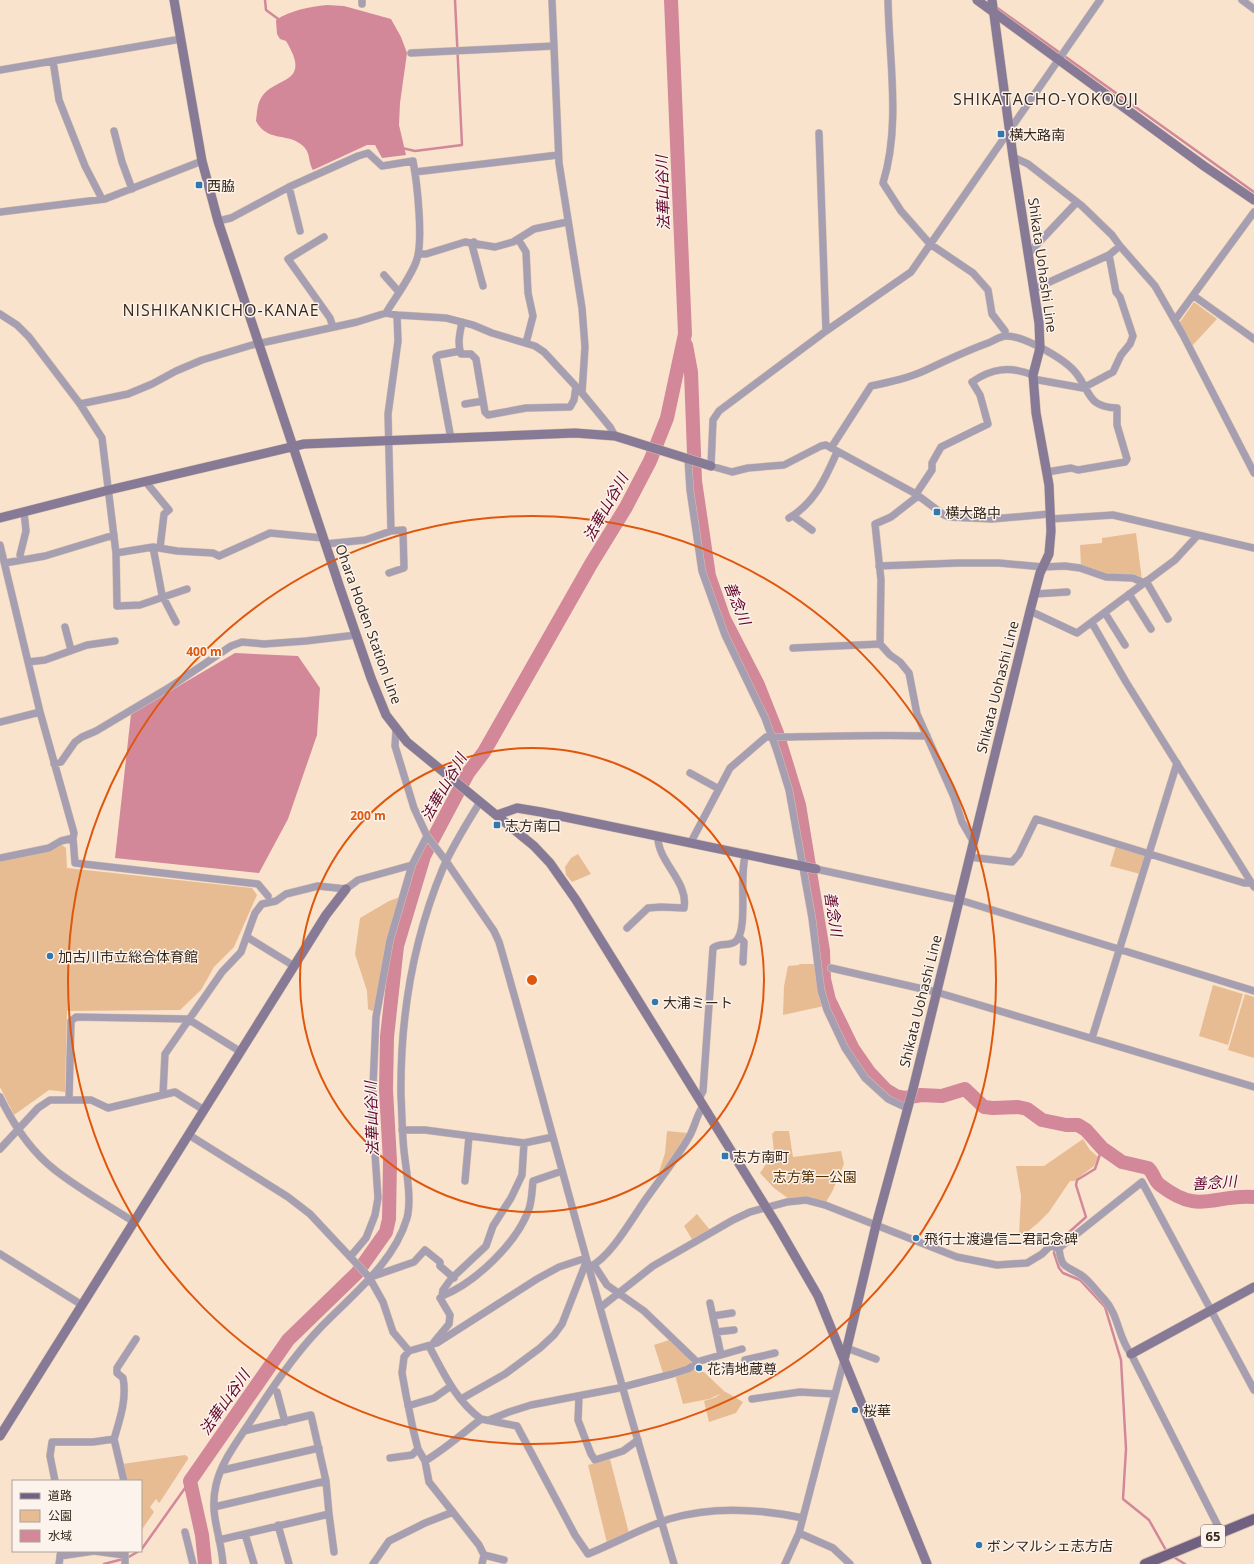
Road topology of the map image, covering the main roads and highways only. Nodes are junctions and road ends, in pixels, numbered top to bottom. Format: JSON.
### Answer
{"nodes":[{"id":1,"x":174,"y":0,"type":"edge"},
{"id":2,"x":977,"y":0,"type":"edge"},
{"id":3,"x":992,"y":6,"type":"edge"},
{"id":4,"x":1254,"y":200,"type":"edge"},
{"id":5,"x":294,"y":446,"type":"junction"},
{"id":6,"x":708,"y":465,"type":"road end"},
{"id":7,"x":0,"y":518,"type":"edge"},
{"id":8,"x":497,"y":815,"type":"junction"},
{"id":9,"x":816,"y":869,"type":"road end"},
{"id":10,"x":346,"y":889,"type":"road end"},
{"id":11,"x":1254,"y":1287,"type":"edge"},
{"id":12,"x":1131,"y":1354,"type":"road end"},
{"id":13,"x":844,"y":1360,"type":"junction"},
{"id":14,"x":0,"y":1436,"type":"edge"},
{"id":15,"x":1254,"y":1519,"type":"edge"},
{"id":16,"x":927,"y":1564,"type":"edge"},
{"id":17,"x":1145,"y":1564,"type":"edge"}],
"edges":[{"from":1,"to":5,"type":"main road","name":"Ohara Hoden Station Line"},
{"from":2,"to":3,"type":"main road"},
{"from":3,"to":4,"type":"main road"},
{"from":3,"to":13,"type":"main road","name":"Shikata Uohashi Line"},
{"from":5,"to":6,"type":"main road"},
{"from":5,"to":7,"type":"main road"},
{"from":5,"to":8,"type":"main road","name":"Ohara Hoden Station Line"},
{"from":8,"to":9,"type":"main road"},
{"from":8,"to":13,"type":"main road","name":"Ohara Hoden Station Line"},
{"from":10,"to":14,"type":"main road"},
{"from":11,"to":12,"type":"main road"},
{"from":13,"to":16,"type":"main road","name":"Ohara Hoden Station Line"},
{"from":15,"to":17,"type":"main road","number":"65"}]}
